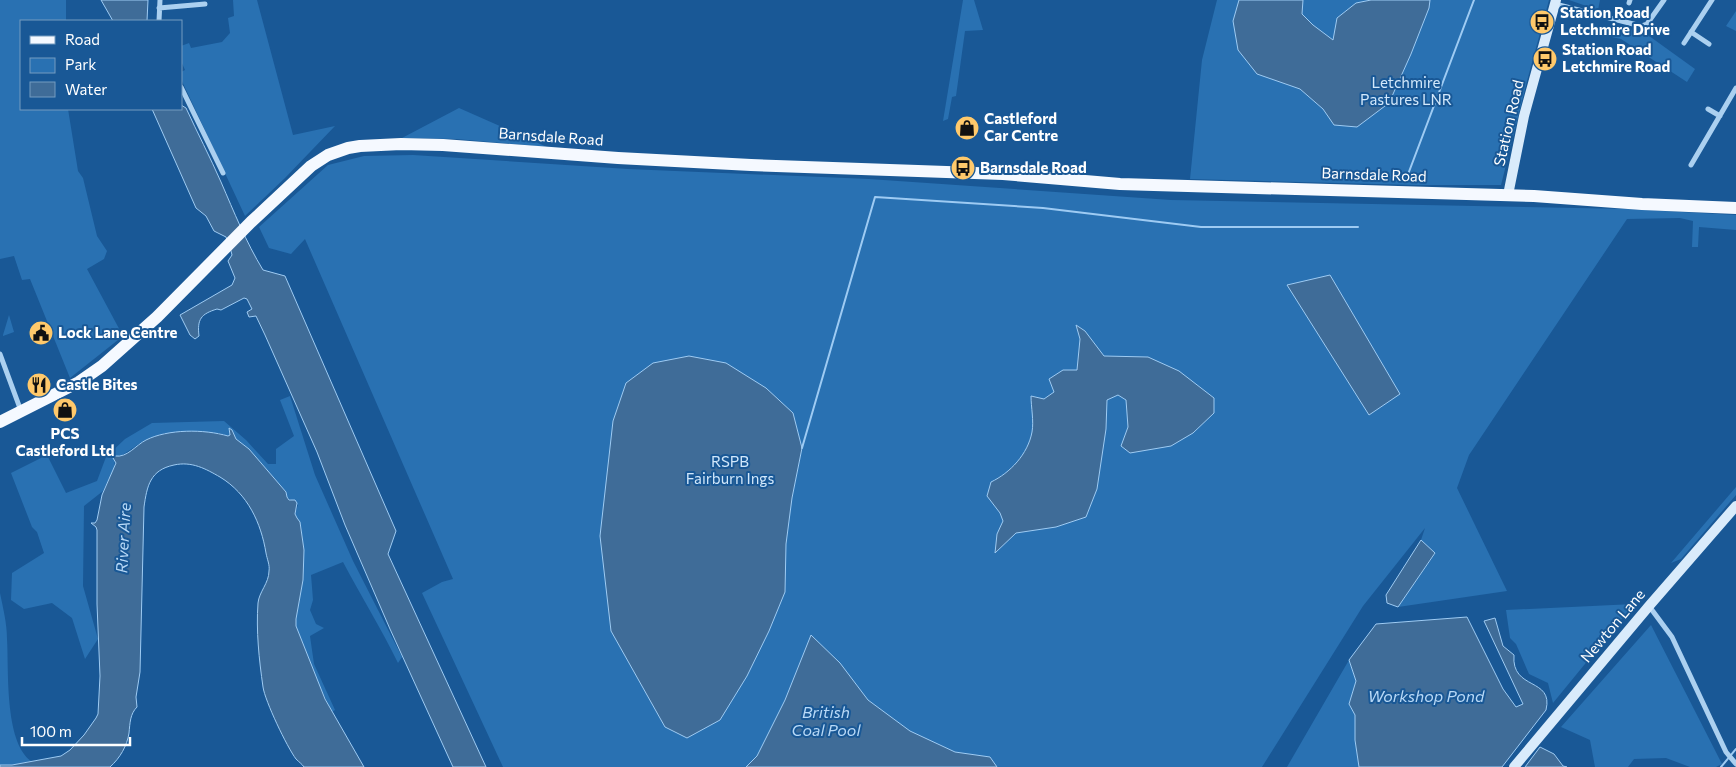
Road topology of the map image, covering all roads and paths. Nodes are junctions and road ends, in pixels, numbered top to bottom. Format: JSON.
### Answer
{"nodes":[{"id":1,"x":160,"y":0,"type":"edge"},
{"id":2,"x":1664,"y":0,"type":"edge"},
{"id":3,"x":1712,"y":0,"type":"edge"},
{"id":4,"x":1555,"y":2,"type":"edge"},
{"id":5,"x":205,"y":4,"type":"dead end"},
{"id":6,"x":159,"y":8,"type":"junction"},
{"id":7,"x":159,"y":20,"type":"edge"},
{"id":8,"x":1691,"y":32,"type":"junction"},
{"id":9,"x":1684,"y":43,"type":"dead end"},
{"id":10,"x":1708,"y":44,"type":"dead end"},
{"id":11,"x":1736,"y":88,"type":"edge"},
{"id":12,"x":182,"y":89,"type":"edge"},
{"id":13,"x":1708,"y":109,"type":"dead end"},
{"id":14,"x":1720,"y":116,"type":"junction"},
{"id":15,"x":1691,"y":165,"type":"dead end"},
{"id":16,"x":223,"y":173,"type":"dead end"},
{"id":17,"x":1508,"y":195,"type":"junction"},
{"id":18,"x":1736,"y":208,"type":"edge"},
{"id":19,"x":0,"y":354,"type":"edge"},
{"id":20,"x":21,"y":412,"type":"junction"},
{"id":21,"x":0,"y":422,"type":"edge"},
{"id":22,"x":1736,"y":506,"type":"edge"},
{"id":23,"x":1649,"y":606,"type":"junction"},
{"id":24,"x":1735,"y":763,"type":"edge"},
{"id":25,"x":1514,"y":767,"type":"edge"}],
"edges":[{"from":1,"to":6,"type":"street"},
{"from":2,"to":4,"type":"street"},
{"from":3,"to":8,"type":"street"},
{"from":4,"to":17,"type":"street","name":"Station Road"},
{"from":5,"to":6,"type":"street"},
{"from":6,"to":7,"type":"street"},
{"from":8,"to":9,"type":"street"},
{"from":8,"to":10,"type":"street"},
{"from":11,"to":14,"type":"street"},
{"from":12,"to":16,"type":"street"},
{"from":13,"to":14,"type":"street"},
{"from":14,"to":15,"type":"street"},
{"from":17,"to":18,"type":"main road","name":"Barnsdale Road"},
{"from":17,"to":20,"type":"main road","name":"Barnsdale Road"},
{"from":19,"to":20,"type":"street"},
{"from":20,"to":21,"type":"main road","name":"Barnsdale Road"},
{"from":22,"to":23,"type":"street","name":"Newton Lane"},
{"from":23,"to":24,"type":"street"},
{"from":23,"to":25,"type":"street","name":"Newton Lane"}]}
